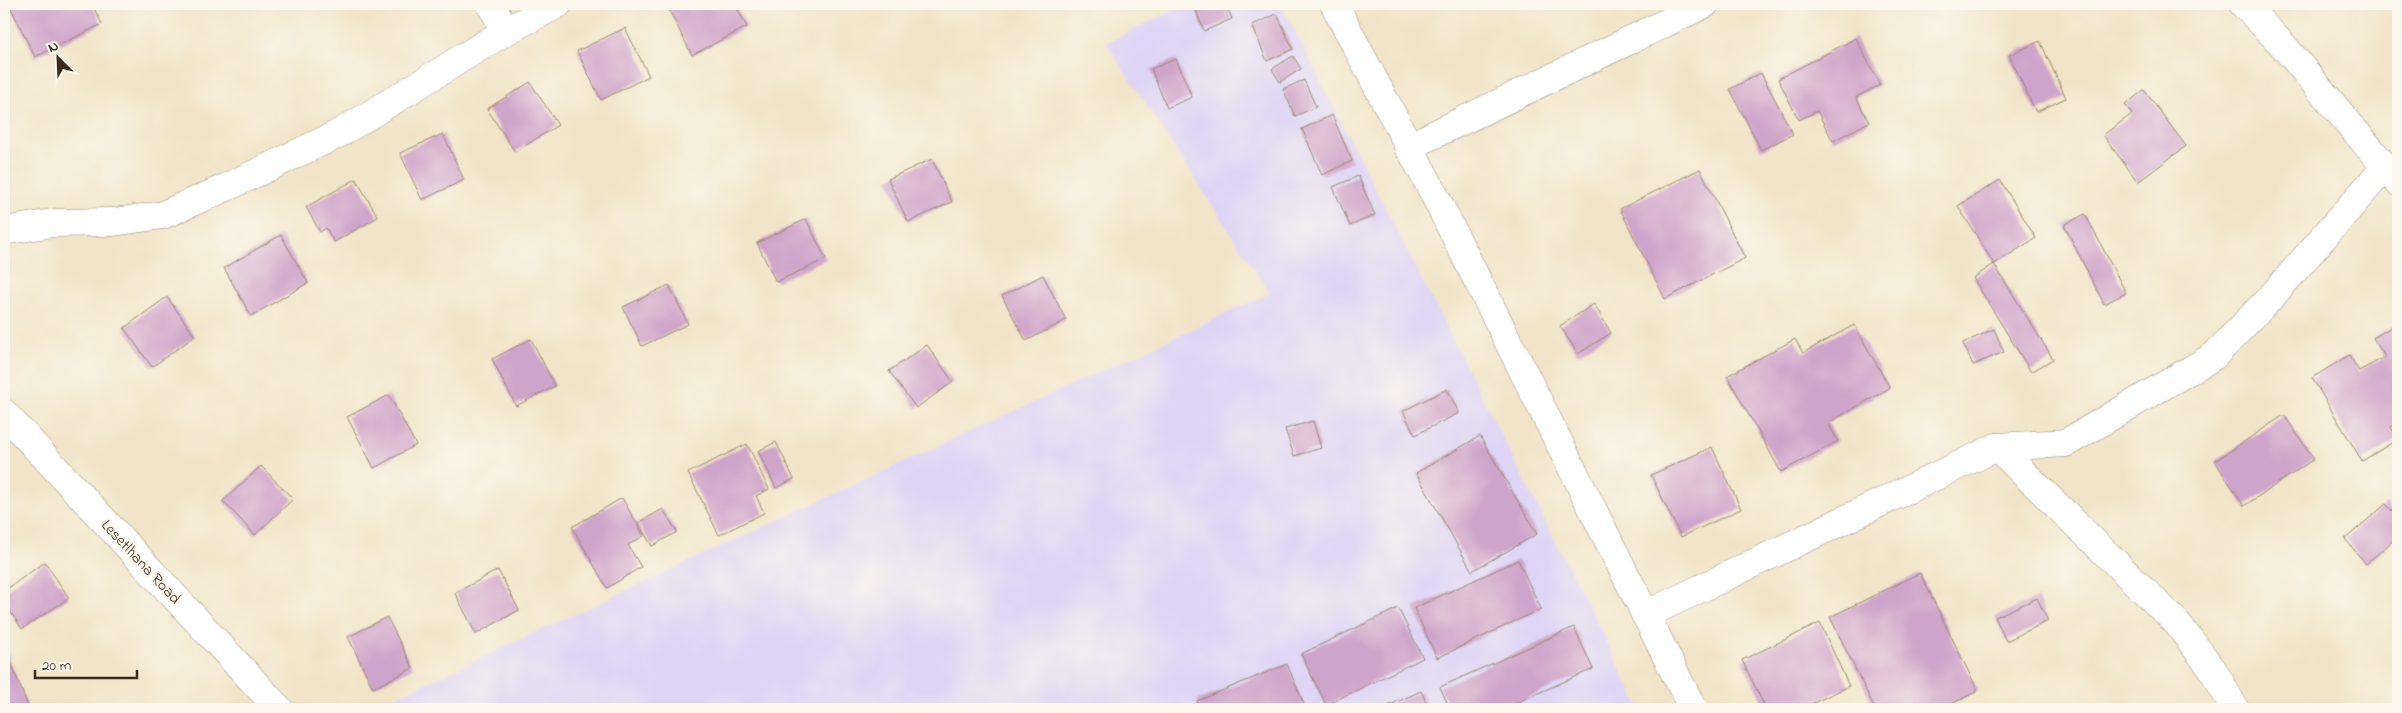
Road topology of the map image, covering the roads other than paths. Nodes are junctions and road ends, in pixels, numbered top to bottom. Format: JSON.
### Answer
{"nodes":[{"id":1,"x":490,"y":4,"type":"edge"},
{"id":2,"x":558,"y":4,"type":"edge"},
{"id":3,"x":1334,"y":4,"type":"edge"},
{"id":4,"x":1705,"y":4,"type":"edge"},
{"id":5,"x":2243,"y":4,"type":"edge"},
{"id":6,"x":506,"y":31,"type":"junction"},
{"id":7,"x":1408,"y":147,"type":"junction"},
{"id":8,"x":2392,"y":174,"type":"edge"},
{"id":9,"x":4,"y":231,"type":"edge"},
{"id":10,"x":4,"y":413,"type":"edge"},
{"id":11,"x":1997,"y":447,"type":"junction"},
{"id":12,"x":1645,"y":615,"type":"junction"},
{"id":13,"x":275,"y":709,"type":"edge"},
{"id":14,"x":1693,"y":709,"type":"edge"},
{"id":15,"x":2236,"y":709,"type":"edge"}],
"edges":[{"from":1,"to":6,"type":"street"},
{"from":2,"to":6,"type":"street"},
{"from":3,"to":7,"type":"street"},
{"from":4,"to":7,"type":"street"},
{"from":5,"to":8,"type":"street"},
{"from":6,"to":9,"type":"street"},
{"from":7,"to":12,"type":"street"},
{"from":8,"to":11,"type":"street"},
{"from":10,"to":13,"type":"street","name":"Lesetlhana Road"},
{"from":11,"to":12,"type":"street"},
{"from":11,"to":15,"type":"street"},
{"from":12,"to":14,"type":"street"}]}
